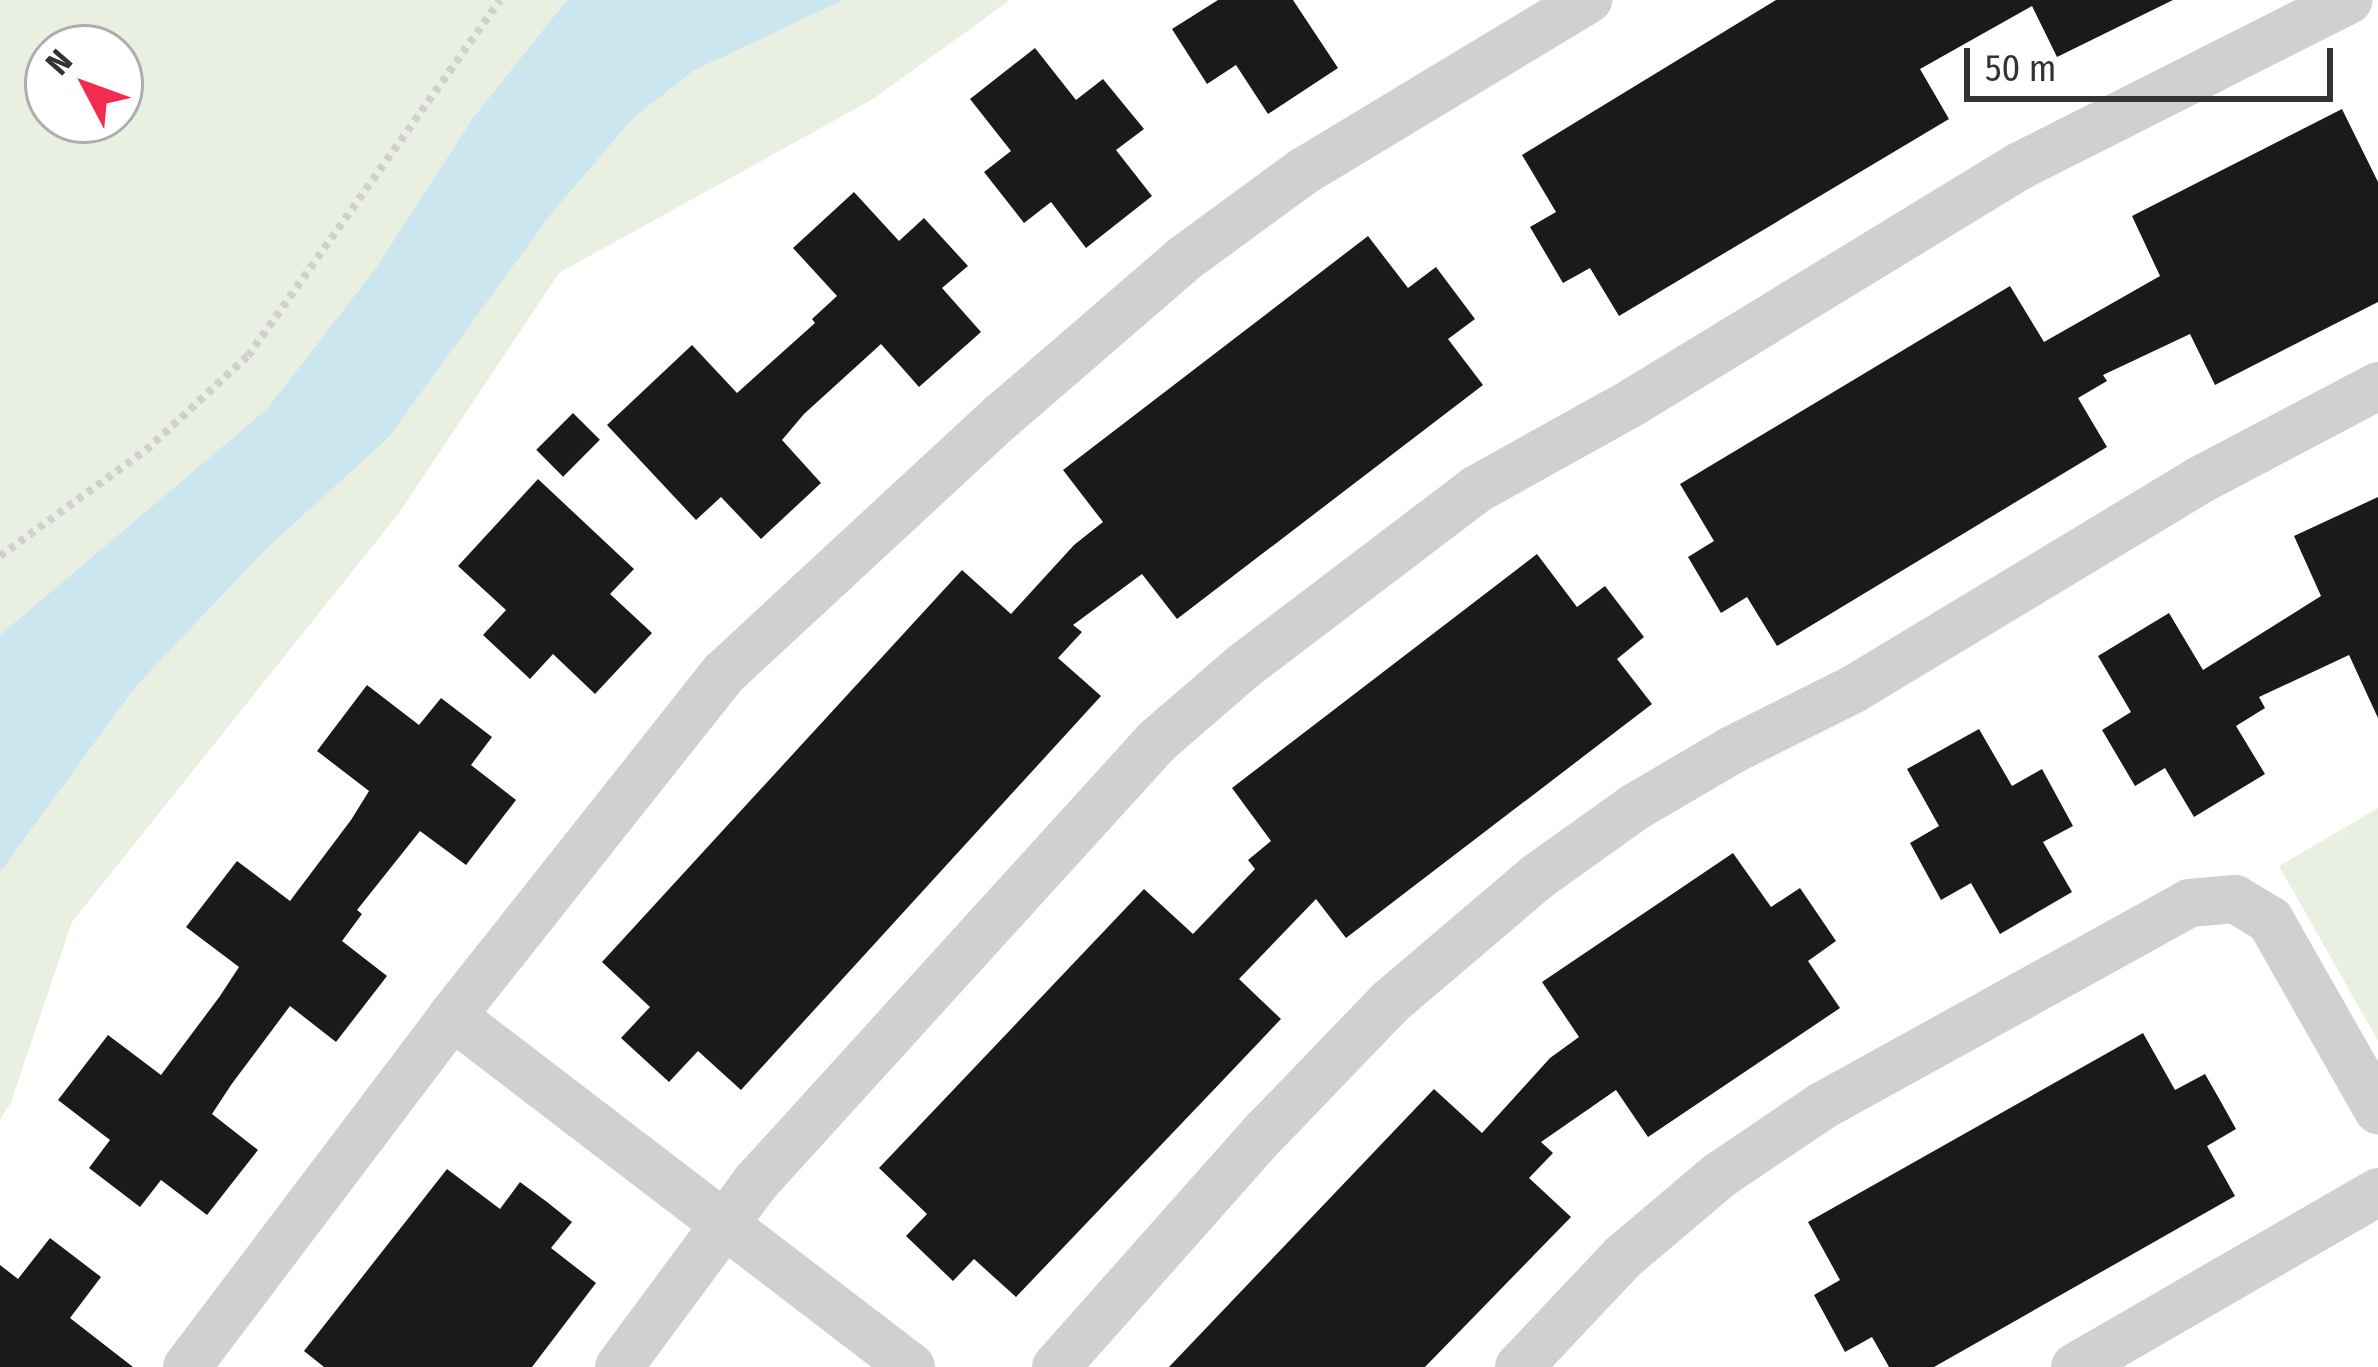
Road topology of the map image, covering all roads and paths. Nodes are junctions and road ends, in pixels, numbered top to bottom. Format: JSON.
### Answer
{"nodes":[{"id":1,"x":500,"y":0,"type":"edge"},
{"id":2,"x":1588,"y":0,"type":"edge"},
{"id":3,"x":2348,"y":0,"type":"edge"},
{"id":4,"x":2378,"y":386,"type":"edge"},
{"id":5,"x":0,"y":556,"type":"edge"},
{"id":6,"x":452,"y":1016,"type":"junction"},
{"id":7,"x":2378,"y":1110,"type":"edge"},
{"id":8,"x":2378,"y":1192,"type":"edge"},
{"id":9,"x":724,"y":1224,"type":"junction"},
{"id":10,"x":187,"y":1367,"type":"edge"},
{"id":11,"x":619,"y":1367,"type":"edge"},
{"id":12,"x":911,"y":1367,"type":"edge"},
{"id":13,"x":1056,"y":1367,"type":"edge"},
{"id":14,"x":1520,"y":1367,"type":"edge"},
{"id":15,"x":2075,"y":1367,"type":"edge"}],
"edges":[{"from":1,"to":5,"type":"path"},
{"from":2,"to":6,"type":"street"},
{"from":3,"to":9,"type":"street"},
{"from":4,"to":13,"type":"street"},
{"from":6,"to":9,"type":"street"},
{"from":6,"to":10,"type":"street"},
{"from":7,"to":14,"type":"street"},
{"from":8,"to":15,"type":"street"},
{"from":9,"to":11,"type":"street"},
{"from":9,"to":12,"type":"street"}]}
